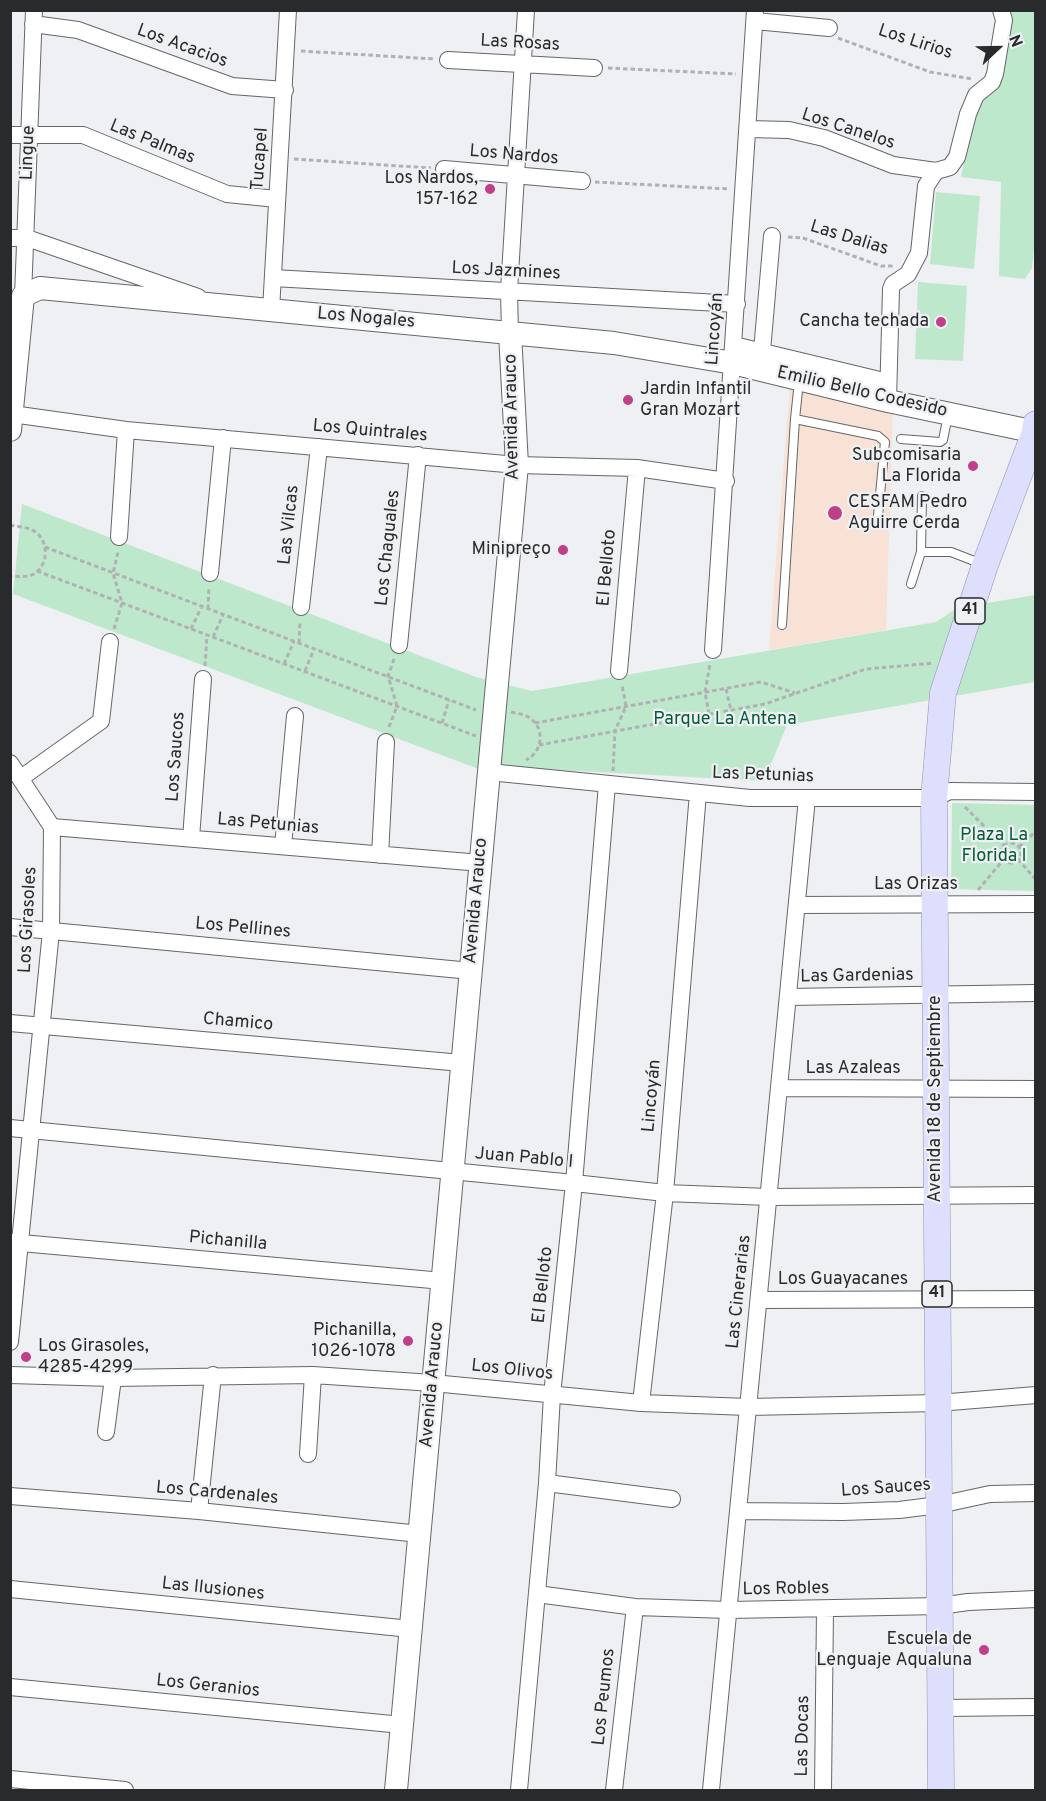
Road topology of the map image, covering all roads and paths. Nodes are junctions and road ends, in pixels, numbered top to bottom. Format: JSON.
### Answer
{"nodes":[{"id":1,"x":288,"y":10,"type":"edge"},
{"id":2,"x":526,"y":10,"type":"edge"},
{"id":3,"x":831,"y":10,"type":"edge"},
{"id":4,"x":1001,"y":10,"type":"edge"},
{"id":5,"x":755,"y":16,"type":"edge"},
{"id":6,"x":34,"y":17,"type":"edge"},
{"id":7,"x":829,"y":31,"type":"junction"},
{"id":8,"x":287,"y":50,"type":"junction"},
{"id":9,"x":448,"y":60,"type":"joint"},
{"id":10,"x":522,"y":63,"type":"junction"},
{"id":11,"x":594,"y":68,"type":"joint"},
{"id":12,"x":751,"y":75,"type":"junction"},
{"id":13,"x":992,"y":82,"type":"junction"},
{"id":14,"x":285,"y":90,"type":"junction"},
{"id":15,"x":748,"y":129,"type":"junction"},
{"id":16,"x":10,"y":135,"type":"edge"},
{"id":17,"x":29,"y":136,"type":"junction"},
{"id":18,"x":280,"y":158,"type":"junction"},
{"id":19,"x":444,"y":169,"type":"joint"},
{"id":20,"x":936,"y":171,"type":"junction"},
{"id":21,"x":516,"y":176,"type":"junction"},
{"id":22,"x":582,"y":181,"type":"joint"},
{"id":23,"x":744,"y":189,"type":"junction"},
{"id":24,"x":277,"y":200,"type":"junction"},
{"id":25,"x":772,"y":236,"type":"joint"},
{"id":26,"x":19,"y":238,"type":"edge"},
{"id":27,"x":913,"y":266,"type":"junction"},
{"id":28,"x":273,"y":278,"type":"junction"},
{"id":29,"x":509,"y":291,"type":"junction"},
{"id":30,"x":28,"y":293,"type":"junction"},
{"id":31,"x":737,"y":304,"type":"junction"},
{"id":32,"x":221,"y":305,"type":"junction"},
{"id":33,"x":271,"y":310,"type":"junction"},
{"id":34,"x":510,"y":333,"type":"junction"},
{"id":35,"x":762,"y":351,"type":"junction"},
{"id":36,"x":734,"y":354,"type":"junction"},
{"id":37,"x":799,"y":379,"type":"junction"},
{"id":38,"x":888,"y":392,"type":"junction"},
{"id":39,"x":948,"y":412,"type":"junction"},
{"id":40,"x":795,"y":419,"type":"junction"},
{"id":41,"x":11,"y":422,"type":"edge"},
{"id":42,"x":1035,"y":424,"type":"edge"},
{"id":43,"x":126,"y":430,"type":"junction"},
{"id":44,"x":1035,"y":432,"type":"edge"},
{"id":45,"x":224,"y":438,"type":"junction"},
{"id":46,"x":901,"y":439,"type":"dead end"},
{"id":47,"x":319,"y":447,"type":"junction"},
{"id":48,"x":417,"y":455,"type":"junction"},
{"id":49,"x":517,"y":465,"type":"junction"},
{"id":50,"x":637,"y":468,"type":"junction"},
{"id":51,"x":726,"y":481,"type":"junction"},
{"id":52,"x":922,"y":496,"type":"dead end"},
{"id":53,"x":878,"y":516,"type":"dead end"},
{"id":54,"x":10,"y":525,"type":"edge"},
{"id":55,"x":119,"y":537,"type":"joint"},
{"id":56,"x":45,"y":547,"type":"junction"},
{"id":57,"x":921,"y":552,"type":"junction"},
{"id":58,"x":985,"y":565,"type":"junction"},
{"id":59,"x":37,"y":571,"type":"junction"},
{"id":60,"x":113,"y":573,"type":"junction"},
{"id":61,"x":210,"y":573,"type":"joint"},
{"id":62,"x":10,"y":576,"type":"edge"},
{"id":63,"x":911,"y":584,"type":"dead end"},
{"id":64,"x":122,"y":603,"type":"junction"},
{"id":65,"x":202,"y":606,"type":"junction"},
{"id":66,"x":301,"y":607,"type":"joint"},
{"id":67,"x":208,"y":609,"type":"junction"},
{"id":68,"x":224,"y":615,"type":"junction"},
{"id":69,"x":782,"y":624,"type":"dead end"},
{"id":70,"x":191,"y":629,"type":"junction"},
{"id":71,"x":207,"y":635,"type":"junction"},
{"id":72,"x":213,"y":637,"type":"junction"},
{"id":73,"x":294,"y":641,"type":"junction"},
{"id":74,"x":110,"y":642,"type":"joint"},
{"id":75,"x":299,"y":643,"type":"junction"},
{"id":76,"x":399,"y":645,"type":"joint"},
{"id":77,"x":314,"y":649,"type":"junction"},
{"id":78,"x":713,"y":650,"type":"joint"},
{"id":79,"x":953,"y":661,"type":"junction"},
{"id":80,"x":284,"y":664,"type":"junction"},
{"id":81,"x":305,"y":671,"type":"junction"},
{"id":82,"x":619,"y":671,"type":"joint"},
{"id":83,"x":388,"y":676,"type":"junction"},
{"id":84,"x":203,"y":679,"type":"joint"},
{"id":85,"x":726,"y":689,"type":"junction"},
{"id":86,"x":705,"y":693,"type":"junction"},
{"id":87,"x":797,"y":693,"type":"junction"},
{"id":88,"x":449,"y":700,"type":"junction"},
{"id":89,"x":397,"y":706,"type":"junction"},
{"id":90,"x":626,"y":706,"type":"junction"},
{"id":91,"x":731,"y":710,"type":"junction"},
{"id":92,"x":494,"y":713,"type":"junction"},
{"id":93,"x":709,"y":714,"type":"junction"},
{"id":94,"x":295,"y":716,"type":"dead end"},
{"id":95,"x":442,"y":723,"type":"junction"},
{"id":96,"x":535,"y":723,"type":"junction"},
{"id":97,"x":615,"y":731,"type":"junction"},
{"id":98,"x":387,"y":735,"type":"joint"},
{"id":99,"x":492,"y":742,"type":"junction"},
{"id":100,"x":539,"y":745,"type":"junction"},
{"id":101,"x":519,"y":762,"type":"dead end"},
{"id":102,"x":10,"y":763,"type":"edge"},
{"id":103,"x":489,"y":772,"type":"junction"},
{"id":104,"x":21,"y":778,"type":"junction"},
{"id":105,"x":610,"y":784,"type":"junction"},
{"id":106,"x":1035,"y":792,"type":"edge"},
{"id":107,"x":698,"y":793,"type":"junction"},
{"id":108,"x":942,"y":795,"type":"junction"},
{"id":109,"x":807,"y":798,"type":"junction"},
{"id":110,"x":52,"y":827,"type":"junction"},
{"id":111,"x":1035,"y":831,"type":"edge"},
{"id":112,"x":191,"y":838,"type":"junction"},
{"id":113,"x":284,"y":846,"type":"junction"},
{"id":114,"x":1004,"y":846,"type":"junction"},
{"id":115,"x":1019,"y":847,"type":"junction"},
{"id":116,"x":380,"y":855,"type":"junction"},
{"id":117,"x":1004,"y":859,"type":"junction"},
{"id":118,"x":1018,"y":859,"type":"junction"},
{"id":119,"x":480,"y":863,"type":"junction"},
{"id":120,"x":1035,"y":880,"type":"edge"},
{"id":121,"x":934,"y":904,"type":"junction"},
{"id":122,"x":966,"y":904,"type":"junction"},
{"id":123,"x":1035,"y":904,"type":"edge"},
{"id":124,"x":797,"y":905,"type":"junction"},
{"id":125,"x":10,"y":927,"type":"edge"},
{"id":126,"x":51,"y":931,"type":"junction"},
{"id":127,"x":471,"y":971,"type":"junction"},
{"id":128,"x":1035,"y":993,"type":"edge"},
{"id":129,"x":935,"y":994,"type":"junction"},
{"id":130,"x":788,"y":997,"type":"junction"},
{"id":131,"x":10,"y":1023,"type":"edge"},
{"id":132,"x":42,"y":1025,"type":"junction"},
{"id":133,"x":462,"y":1063,"type":"junction"},
{"id":134,"x":779,"y":1088,"type":"junction"},
{"id":135,"x":936,"y":1088,"type":"junction"},
{"id":136,"x":1035,"y":1089,"type":"edge"},
{"id":137,"x":10,"y":1128,"type":"edge"},
{"id":138,"x":32,"y":1130,"type":"junction"},
{"id":139,"x":452,"y":1172,"type":"junction"},
{"id":140,"x":574,"y":1183,"type":"junction"},
{"id":141,"x":665,"y":1193,"type":"junction"},
{"id":142,"x":1035,"y":1195,"type":"edge"},
{"id":143,"x":937,"y":1196,"type":"junction"},
{"id":144,"x":769,"y":1197,"type":"junction"},
{"id":145,"x":15,"y":1242,"type":"edge"},
{"id":146,"x":442,"y":1281,"type":"junction"},
{"id":147,"x":938,"y":1299,"type":"junction"},
{"id":148,"x":1035,"y":1299,"type":"edge"},
{"id":149,"x":759,"y":1300,"type":"junction"},
{"id":150,"x":10,"y":1342,"type":"edge"},
{"id":151,"x":213,"y":1375,"type":"junction"},
{"id":152,"x":313,"y":1375,"type":"junction"},
{"id":153,"x":10,"y":1376,"type":"edge"},
{"id":154,"x":113,"y":1378,"type":"junction"},
{"id":155,"x":433,"y":1383,"type":"junction"},
{"id":156,"x":552,"y":1395,"type":"junction"},
{"id":157,"x":1035,"y":1395,"type":"edge"},
{"id":158,"x":641,"y":1402,"type":"junction"},
{"id":159,"x":938,"y":1402,"type":"junction"},
{"id":160,"x":748,"y":1407,"type":"junction"},
{"id":161,"x":106,"y":1432,"type":"dead end"},
{"id":162,"x":308,"y":1454,"type":"dead end"},
{"id":163,"x":547,"y":1483,"type":"junction"},
{"id":164,"x":1035,"y":1493,"type":"edge"},
{"id":165,"x":10,"y":1496,"type":"edge"},
{"id":166,"x":672,"y":1499,"type":"dead end"},
{"id":167,"x":939,"y":1505,"type":"junction"},
{"id":168,"x":200,"y":1511,"type":"junction"},
{"id":169,"x":738,"y":1511,"type":"junction"},
{"id":170,"x":420,"y":1534,"type":"junction"},
{"id":171,"x":10,"y":1589,"type":"edge"},
{"id":172,"x":537,"y":1594,"type":"junction"},
{"id":173,"x":1035,"y":1599,"type":"edge"},
{"id":174,"x":940,"y":1606,"type":"junction"},
{"id":175,"x":635,"y":1607,"type":"junction"},
{"id":176,"x":825,"y":1609,"type":"junction"},
{"id":177,"x":729,"y":1610,"type":"junction"},
{"id":178,"x":411,"y":1629,"type":"junction"},
{"id":179,"x":10,"y":1687,"type":"edge"},
{"id":180,"x":1035,"y":1707,"type":"edge"},
{"id":181,"x":941,"y":1708,"type":"junction"},
{"id":182,"x":402,"y":1725,"type":"junction"},
{"id":183,"x":10,"y":1779,"type":"edge"},
{"id":184,"x":125,"y":1791,"type":"edge"},
{"id":185,"x":396,"y":1791,"type":"edge"},
{"id":186,"x":519,"y":1791,"type":"edge"},
{"id":187,"x":614,"y":1791,"type":"edge"},
{"id":188,"x":711,"y":1791,"type":"edge"},
{"id":189,"x":823,"y":1791,"type":"edge"},
{"id":190,"x":941,"y":1791,"type":"edge"}],
"edges":[{"from":1,"to":8,"type":"street","name":"Tucapel"},
{"from":2,"to":10,"type":"street","name":"Avenida Arauco"},
{"from":3,"to":7,"type":"street"},
{"from":4,"to":13,"type":"street"},
{"from":5,"to":7,"type":"street"},
{"from":5,"to":12,"type":"street","name":"Lincoyán"},
{"from":6,"to":14,"type":"street","name":"Los Acacios"},
{"from":6,"to":17,"type":"street","name":"Lingue"},
{"from":7,"to":13,"type":"path","name":"Los Lirios"},
{"from":8,"to":9,"type":"path"},
{"from":8,"to":14,"type":"street","name":"Tucapel"},
{"from":9,"to":10,"type":"street","name":"Las Rosas"},
{"from":10,"to":11,"type":"street","name":"Las Rosas"},
{"from":10,"to":21,"type":"street","name":"Avenida Arauco"},
{"from":11,"to":12,"type":"path"},
{"from":12,"to":15,"type":"street","name":"Lincoyán"},
{"from":13,"to":20,"type":"street"},
{"from":14,"to":18,"type":"street","name":"Tucapel"},
{"from":15,"to":20,"type":"street","name":"Los Canelos"},
{"from":15,"to":23,"type":"street","name":"Lincoyán"},
{"from":16,"to":17,"type":"street","name":"Las Palmas"},
{"from":17,"to":24,"type":"street","name":"Las Palmas"},
{"from":17,"to":26,"type":"street","name":"Lingue"},
{"from":18,"to":19,"type":"path","name":"Los Nardos"},
{"from":18,"to":24,"type":"street","name":"Tucapel"},
{"from":19,"to":21,"type":"street","name":"Los Nardos"},
{"from":20,"to":27,"type":"street"},
{"from":21,"to":22,"type":"street","name":"Los Nardos"},
{"from":21,"to":29,"type":"street","name":"Avenida Arauco"},
{"from":22,"to":23,"type":"path","name":"Los Nardos"},
{"from":23,"to":31,"type":"street","name":"Lincoyán"},
{"from":24,"to":28,"type":"street","name":"Tucapel"},
{"from":25,"to":27,"type":"path","name":"Las Dalias"},
{"from":25,"to":35,"type":"street"},
{"from":26,"to":30,"type":"street","name":"Lingue"},
{"from":26,"to":32,"type":"street","name":"Los Nogales"},
{"from":27,"to":38,"type":"street"},
{"from":28,"to":29,"type":"street","name":"Los Jazmines"},
{"from":28,"to":33,"type":"street","name":"Tucapel"},
{"from":29,"to":31,"type":"street","name":"Los Jazmines"},
{"from":29,"to":34,"type":"street","name":"Avenida Arauco"},
{"from":30,"to":32,"type":"street","name":"Los Nogales"},
{"from":30,"to":41,"type":"street","name":"Lingue"},
{"from":31,"to":36,"type":"street","name":"Lincoyán"},
{"from":32,"to":33,"type":"street","name":"Los Nogales"},
{"from":33,"to":34,"type":"street","name":"Los Nogales"},
{"from":34,"to":36,"type":"street","name":"Emilio Bello Codesido"},
{"from":34,"to":49,"type":"street","name":"Avenida Arauco"},
{"from":35,"to":36,"type":"street"},
{"from":35,"to":38,"type":"street"},
{"from":36,"to":37,"type":"street","name":"Emilio Bello Codesido"},
{"from":36,"to":51,"type":"street","name":"Lincoyán"},
{"from":37,"to":38,"type":"street","name":"Emilio Bello Codesido"},
{"from":37,"to":40,"type":"lane"},
{"from":38,"to":39,"type":"street","name":"Emilio Bello Codesido"},
{"from":39,"to":44,"type":"street","name":"Emilio Bello Codesido"},
{"from":39,"to":46,"type":"lane"},
{"from":40,"to":53,"type":"lane"},
{"from":40,"to":69,"type":"lane"},
{"from":41,"to":43,"type":"street","name":"Los Quintrales"},
{"from":42,"to":44,"type":"main road","name":"Avenida 18 de Septiembre","number":"41"},
{"from":43,"to":45,"type":"street","name":"Los Quintrales"},
{"from":43,"to":55,"type":"street"},
{"from":44,"to":58,"type":"main road","name":"Avenida 18 de Septiembre","number":"41"},
{"from":45,"to":47,"type":"street","name":"Los Quintrales"},
{"from":45,"to":61,"type":"street"},
{"from":47,"to":48,"type":"street","name":"Los Quintrales"},
{"from":47,"to":66,"type":"street","name":"Las Vilcas"},
{"from":48,"to":49,"type":"street","name":"Los Quintrales"},
{"from":48,"to":76,"type":"street","name":"Los Chaguales"},
{"from":49,"to":50,"type":"street","name":"Los Quintrales"},
{"from":49,"to":92,"type":"street","name":"Avenida Arauco"},
{"from":50,"to":51,"type":"street","name":"Los Quintrales"},
{"from":50,"to":82,"type":"street","name":"El Belloto"},
{"from":51,"to":78,"type":"street","name":"Lincoyán"},
{"from":52,"to":57,"type":"lane"},
{"from":54,"to":56,"type":"path"},
{"from":55,"to":60,"type":"path"},
{"from":56,"to":59,"type":"path"},
{"from":56,"to":60,"type":"path"},
{"from":57,"to":58,"type":"lane"},
{"from":57,"to":63,"type":"lane"},
{"from":58,"to":79,"type":"main road","name":"Avenida 18 de Septiembre","number":"41"},
{"from":59,"to":62,"type":"path"},
{"from":59,"to":64,"type":"path"},
{"from":60,"to":64,"type":"path"},
{"from":60,"to":65,"type":"path"},
{"from":61,"to":67,"type":"path"},
{"from":64,"to":70,"type":"path"},
{"from":64,"to":74,"type":"path"},
{"from":65,"to":67,"type":"path"},
{"from":65,"to":70,"type":"path"},
{"from":66,"to":75,"type":"path"},
{"from":67,"to":68,"type":"path"},
{"from":68,"to":72,"type":"path"},
{"from":68,"to":73,"type":"path"},
{"from":70,"to":71,"type":"path"},
{"from":71,"to":72,"type":"path"},
{"from":71,"to":84,"type":"path"},
{"from":72,"to":80,"type":"path"},
{"from":73,"to":75,"type":"path"},
{"from":73,"to":80,"type":"path"},
{"from":74,"to":104,"type":"street"},
{"from":75,"to":77,"type":"path"},
{"from":76,"to":83,"type":"path"},
{"from":77,"to":81,"type":"path"},
{"from":77,"to":83,"type":"path"},
{"from":78,"to":86,"type":"path"},
{"from":79,"to":87,"type":"path"},
{"from":79,"to":108,"type":"main road","name":"Avenida 18 de Septiembre","number":"41"},
{"from":80,"to":81,"type":"path"},
{"from":81,"to":89,"type":"path"},
{"from":82,"to":90,"type":"path"},
{"from":83,"to":88,"type":"path"},
{"from":83,"to":89,"type":"path"},
{"from":84,"to":112,"type":"street","name":"Los Saucos"},
{"from":85,"to":86,"type":"path"},
{"from":85,"to":87,"type":"path"},
{"from":85,"to":91,"type":"path"},
{"from":86,"to":90,"type":"path"},
{"from":86,"to":93,"type":"path"},
{"from":87,"to":91,"type":"path"},
{"from":88,"to":92,"type":"path"},
{"from":88,"to":95,"type":"path"},
{"from":89,"to":95,"type":"path"},
{"from":89,"to":98,"type":"path"},
{"from":90,"to":96,"type":"path"},
{"from":90,"to":97,"type":"path"},
{"from":91,"to":93,"type":"path"},
{"from":92,"to":96,"type":"path"},
{"from":92,"to":99,"type":"street","name":"Avenida Arauco"},
{"from":93,"to":97,"type":"path"},
{"from":94,"to":113,"type":"street"},
{"from":95,"to":99,"type":"path"},
{"from":96,"to":100,"type":"path"},
{"from":97,"to":100,"type":"path"},
{"from":97,"to":105,"type":"path"},
{"from":98,"to":116,"type":"street"},
{"from":99,"to":103,"type":"street","name":"Avenida Arauco"},
{"from":100,"to":101,"type":"path"},
{"from":102,"to":104,"type":"street"},
{"from":103,"to":105,"type":"street","name":"Las Petunias"},
{"from":103,"to":119,"type":"street","name":"Avenida Arauco"},
{"from":104,"to":110,"type":"street"},
{"from":105,"to":107,"type":"street","name":"Las Petunias"},
{"from":105,"to":140,"type":"street","name":"El Belloto"},
{"from":106,"to":108,"type":"street","name":"Las Petunias"},
{"from":107,"to":109,"type":"street","name":"Las Petunias"},
{"from":107,"to":141,"type":"street","name":"Lincoyán"},
{"from":108,"to":109,"type":"street","name":"Las Petunias"},
{"from":108,"to":114,"type":"path"},
{"from":108,"to":121,"type":"main road","name":"Avenida 18 de Septiembre","number":"41"},
{"from":109,"to":124,"type":"street","name":"Las Cinerarias"},
{"from":110,"to":112,"type":"street","name":"Las Petunias"},
{"from":110,"to":126,"type":"street","name":"Los Girasoles"},
{"from":111,"to":115,"type":"path"},
{"from":112,"to":113,"type":"street","name":"Las Petunias"},
{"from":113,"to":116,"type":"street","name":"Las Petunias"},
{"from":114,"to":115,"type":"path"},
{"from":114,"to":117,"type":"path"},
{"from":115,"to":118,"type":"path"},
{"from":116,"to":119,"type":"street","name":"Las Petunias"},
{"from":117,"to":118,"type":"path"},
{"from":117,"to":122,"type":"path"},
{"from":118,"to":120,"type":"path"},
{"from":119,"to":127,"type":"street","name":"Avenida Arauco"},
{"from":121,"to":122,"type":"street","name":"Las Orizas"},
{"from":121,"to":124,"type":"street","name":"Las Orizas"},
{"from":121,"to":129,"type":"main road","name":"Avenida 18 de Septiembre","number":"41"},
{"from":122,"to":123,"type":"street","name":"Las Orizas"},
{"from":124,"to":130,"type":"street","name":"Las Cinerarias"},
{"from":125,"to":126,"type":"street","name":"Los Pellines"},
{"from":126,"to":127,"type":"street","name":"Los Pellines"},
{"from":126,"to":132,"type":"street","name":"Los Girasoles"},
{"from":127,"to":133,"type":"street","name":"Avenida Arauco"},
{"from":128,"to":129,"type":"street","name":"Las Gardenias"},
{"from":129,"to":130,"type":"street","name":"Las Gardenias"},
{"from":129,"to":135,"type":"main road","name":"Avenida 18 de Septiembre","number":"41"},
{"from":130,"to":134,"type":"street","name":"Las Cinerarias"},
{"from":131,"to":132,"type":"street","name":"Chamico"},
{"from":132,"to":133,"type":"street","name":"Chamico"},
{"from":132,"to":138,"type":"street","name":"Los Girasoles"},
{"from":133,"to":139,"type":"street","name":"Avenida Arauco"},
{"from":134,"to":135,"type":"street","name":"Las Azaleas"},
{"from":134,"to":144,"type":"street","name":"Las Cinerarias"},
{"from":135,"to":136,"type":"street","name":"Las Azaleas"},
{"from":135,"to":143,"type":"main road","name":"Avenida 18 de Septiembre","number":"41"},
{"from":137,"to":138,"type":"street","name":"Juan Pablo I"},
{"from":138,"to":139,"type":"street","name":"Juan Pablo I"},
{"from":138,"to":145,"type":"street","name":"Los Girasoles"},
{"from":139,"to":140,"type":"street","name":"Juan Pablo I"},
{"from":139,"to":146,"type":"street","name":"Avenida Arauco"},
{"from":140,"to":141,"type":"street","name":"Juan Pablo I"},
{"from":140,"to":156,"type":"street","name":"El Belloto"},
{"from":141,"to":144,"type":"street","name":"Juan Pablo I"},
{"from":141,"to":158,"type":"street","name":"Lincoyán"},
{"from":142,"to":143,"type":"street","name":"Juan Pablo I"},
{"from":143,"to":144,"type":"street","name":"Juan Pablo I"},
{"from":143,"to":147,"type":"main road","name":"Avenida 18 de Septiembre","number":"41"},
{"from":144,"to":149,"type":"street","name":"Las Cinerarias"},
{"from":145,"to":146,"type":"street","name":"Pichanilla"},
{"from":145,"to":150,"type":"street","name":"Los Girasoles"},
{"from":146,"to":155,"type":"street","name":"Avenida Arauco"},
{"from":147,"to":148,"type":"street","name":"Los Guayacanes"},
{"from":147,"to":149,"type":"street","name":"Los Guayacanes"},
{"from":147,"to":159,"type":"main road","name":"Avenida 18 de Septiembre","number":"41"},
{"from":149,"to":160,"type":"street","name":"Las Cinerarias"},
{"from":151,"to":152,"type":"street","name":"Los Olivos"},
{"from":151,"to":154,"type":"street","name":"Los Olivos"},
{"from":151,"to":168,"type":"street"},
{"from":152,"to":155,"type":"street","name":"Los Olivos"},
{"from":152,"to":162,"type":"street"},
{"from":153,"to":154,"type":"street","name":"Los Olivos"},
{"from":154,"to":161,"type":"street"},
{"from":155,"to":156,"type":"street","name":"Los Olivos"},
{"from":155,"to":170,"type":"street","name":"Avenida Arauco"},
{"from":156,"to":158,"type":"street","name":"Los Olivos"},
{"from":156,"to":163,"type":"street","name":"El Belloto"},
{"from":157,"to":159,"type":"street","name":"Los Olivos"},
{"from":158,"to":160,"type":"street","name":"Los Olivos"},
{"from":159,"to":160,"type":"street","name":"Los Olivos"},
{"from":159,"to":167,"type":"main road","name":"Avenida 18 de Septiembre","number":"41"},
{"from":160,"to":169,"type":"street","name":"Las Cinerarias"},
{"from":163,"to":166,"type":"street"},
{"from":163,"to":172,"type":"street","name":"El Belloto"},
{"from":164,"to":167,"type":"street","name":"Los Sauces"},
{"from":165,"to":168,"type":"street","name":"Los Cardenales"},
{"from":167,"to":169,"type":"street","name":"Los Sauces"},
{"from":167,"to":174,"type":"main road","name":"Avenida 18 de Septiembre","number":"41"},
{"from":168,"to":170,"type":"street","name":"Los Cardenales"},
{"from":169,"to":177,"type":"street","name":"Las Cinerarias"},
{"from":170,"to":178,"type":"street","name":"Avenida Arauco"},
{"from":171,"to":178,"type":"street","name":"Las Ilusiones"},
{"from":172,"to":175,"type":"street","name":"Los Robles"},
{"from":172,"to":186,"type":"street","name":"El Belloto"},
{"from":173,"to":174,"type":"street","name":"Los Robles"},
{"from":174,"to":176,"type":"street","name":"Los Robles"},
{"from":174,"to":181,"type":"main road","name":"Avenida 18 de Septiembre","number":"41"},
{"from":175,"to":177,"type":"street","name":"Los Robles"},
{"from":175,"to":187,"type":"street","name":"Los Peumos"},
{"from":176,"to":177,"type":"street","name":"Los Robles"},
{"from":176,"to":189,"type":"street","name":"Las Docas"},
{"from":177,"to":188,"type":"street","name":"Las Cinerarias"},
{"from":178,"to":182,"type":"street","name":"Avenida Arauco"},
{"from":179,"to":182,"type":"street","name":"Los Geranios"},
{"from":180,"to":181,"type":"street"},
{"from":181,"to":190,"type":"main road","name":"Avenida 18 de Septiembre","number":"41"},
{"from":182,"to":185,"type":"street","name":"Avenida Arauco"},
{"from":183,"to":184,"type":"street"}]}
